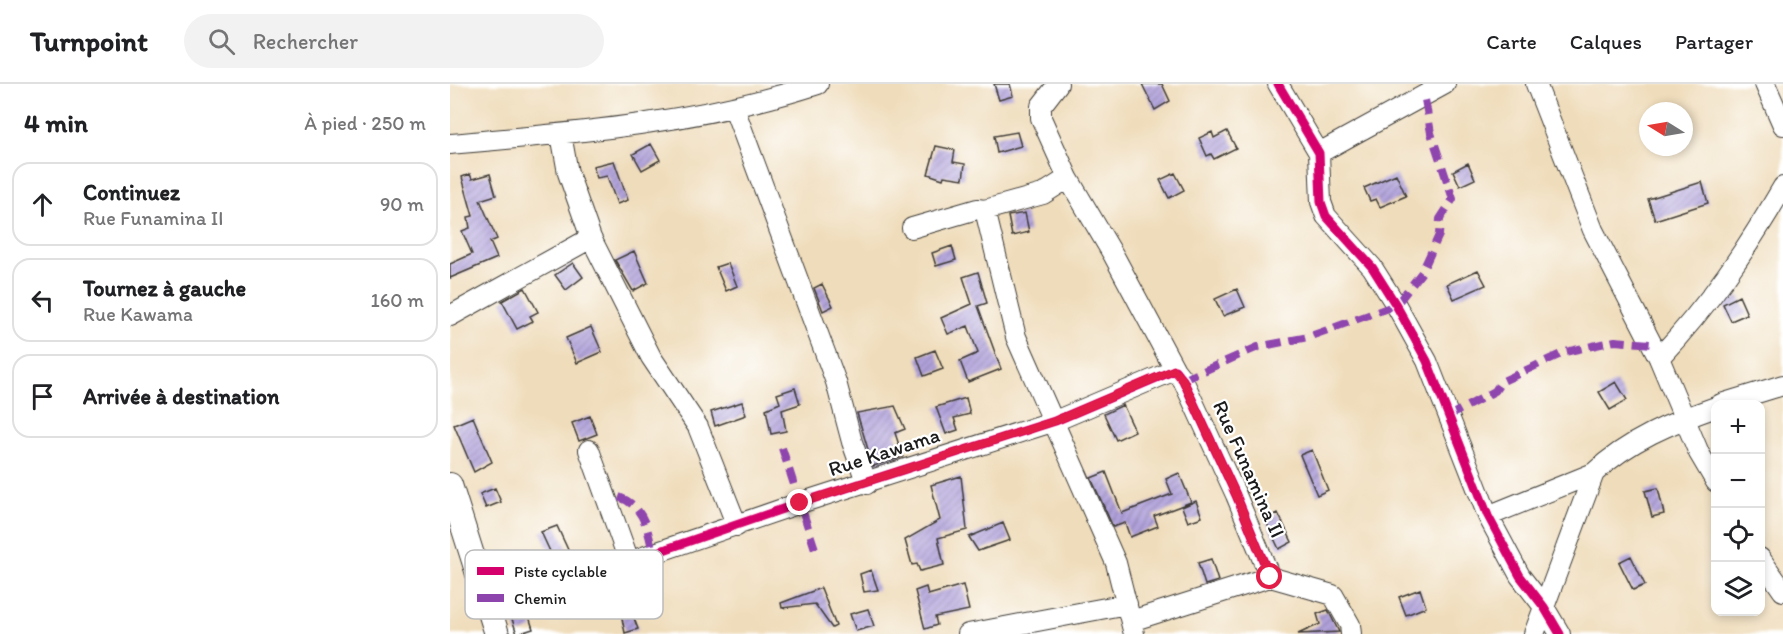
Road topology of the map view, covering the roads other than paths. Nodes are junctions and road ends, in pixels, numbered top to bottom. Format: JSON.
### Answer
{"nodes":[{"id":1,"x":818,"y":84,"type":"edge"},
{"id":2,"x":1058,"y":84,"type":"edge"},
{"id":3,"x":1278,"y":84,"type":"edge"},
{"id":4,"x":1445,"y":84,"type":"edge"},
{"id":5,"x":1536,"y":84,"type":"edge"},
{"id":6,"x":1765,"y":84,"type":"edge"},
{"id":7,"x":734,"y":108,"type":"junction"},
{"id":8,"x":1783,"y":125,"type":"edge"},
{"id":9,"x":561,"y":134,"type":"junction"},
{"id":10,"x":450,"y":144,"type":"edge"},
{"id":11,"x":1320,"y":153,"type":"junction"},
{"id":12,"x":1068,"y":178,"type":"junction"},
{"id":13,"x":1783,"y":187,"type":"edge"},
{"id":14,"x":985,"y":210,"type":"junction"},
{"id":15,"x":912,"y":228,"type":"dead end"},
{"id":16,"x":591,"y":238,"type":"junction"},
{"id":17,"x":450,"y":316,"type":"edge"},
{"id":18,"x":1659,"y":358,"type":"junction"},
{"id":19,"x":1179,"y":375,"type":"junction"},
{"id":20,"x":1783,"y":385,"type":"edge"},
{"id":21,"x":1736,"y":400,"type":"edge"},
{"id":22,"x":1711,"y":408,"type":"edge"},
{"id":23,"x":1684,"y":418,"type":"junction"},
{"id":24,"x":1055,"y":421,"type":"junction"},
{"id":25,"x":590,"y":450,"type":"dead end"},
{"id":26,"x":1594,"y":473,"type":"junction"},
{"id":27,"x":1711,"y":475,"type":"edge"},
{"id":28,"x":867,"y":484,"type":"junction"},
{"id":29,"x":451,"y":491,"type":"edge"},
{"id":30,"x":1488,"y":516,"type":"junction"},
{"id":31,"x":736,"y":526,"type":"junction"},
{"id":32,"x":470,"y":550,"type":"edge"},
{"id":33,"x":625,"y":550,"type":"edge"},
{"id":34,"x":663,"y":550,"type":"edge"},
{"id":35,"x":1764,"y":562,"type":"edge"},
{"id":36,"x":1270,"y":577,"type":"junction"},
{"id":37,"x":1783,"y":591,"type":"edge"},
{"id":38,"x":1544,"y":607,"type":"junction"},
{"id":39,"x":492,"y":619,"type":"edge"},
{"id":40,"x":1131,"y":620,"type":"edge"},
{"id":41,"x":1004,"y":631,"type":"edge"},
{"id":42,"x":497,"y":634,"type":"edge"},
{"id":43,"x":968,"y":634,"type":"edge"},
{"id":44,"x":1351,"y":634,"type":"edge"},
{"id":45,"x":1534,"y":634,"type":"edge"},
{"id":46,"x":1560,"y":634,"type":"edge"}],
"edges":[{"from":1,"to":7,"type":"street"},
{"from":2,"to":12,"type":"street","name":"Rue Funamina II"},
{"from":3,"to":11,"type":"street"},
{"from":4,"to":11,"type":"street"},
{"from":5,"to":18,"type":"street"},
{"from":6,"to":8,"type":"street"},
{"from":7,"to":9,"type":"street"},
{"from":7,"to":28,"type":"street"},
{"from":9,"to":10,"type":"street"},
{"from":9,"to":16,"type":"street"},
{"from":11,"to":30,"type":"street"},
{"from":12,"to":14,"type":"street"},
{"from":12,"to":19,"type":"street","name":"Rue Funamina II"},
{"from":13,"to":18,"type":"street"},
{"from":14,"to":15,"type":"street"},
{"from":14,"to":24,"type":"street"},
{"from":16,"to":17,"type":"street"},
{"from":16,"to":31,"type":"street"},
{"from":18,"to":23,"type":"street"},
{"from":19,"to":24,"type":"street","name":"Rue Kawama"},
{"from":19,"to":36,"type":"street","name":"Rue Funamina II"},
{"from":20,"to":21,"type":"street"},
{"from":22,"to":23,"type":"street"},
{"from":23,"to":26,"type":"street"},
{"from":23,"to":27,"type":"street"},
{"from":24,"to":28,"type":"street","name":"Rue Kawama"},
{"from":24,"to":40,"type":"street"},
{"from":25,"to":33,"type":"street"},
{"from":26,"to":30,"type":"street"},
{"from":26,"to":38,"type":"street"},
{"from":28,"to":31,"type":"street","name":"Rue Kawama"},
{"from":29,"to":32,"type":"street"},
{"from":30,"to":38,"type":"street"},
{"from":31,"to":34,"type":"street","name":"Rue Kawama"},
{"from":35,"to":37,"type":"street"},
{"from":36,"to":40,"type":"street"},
{"from":36,"to":44,"type":"street"},
{"from":38,"to":45,"type":"street"},
{"from":38,"to":46,"type":"street"},
{"from":39,"to":42,"type":"street"},
{"from":40,"to":41,"type":"street"},
{"from":41,"to":43,"type":"street"}]}
